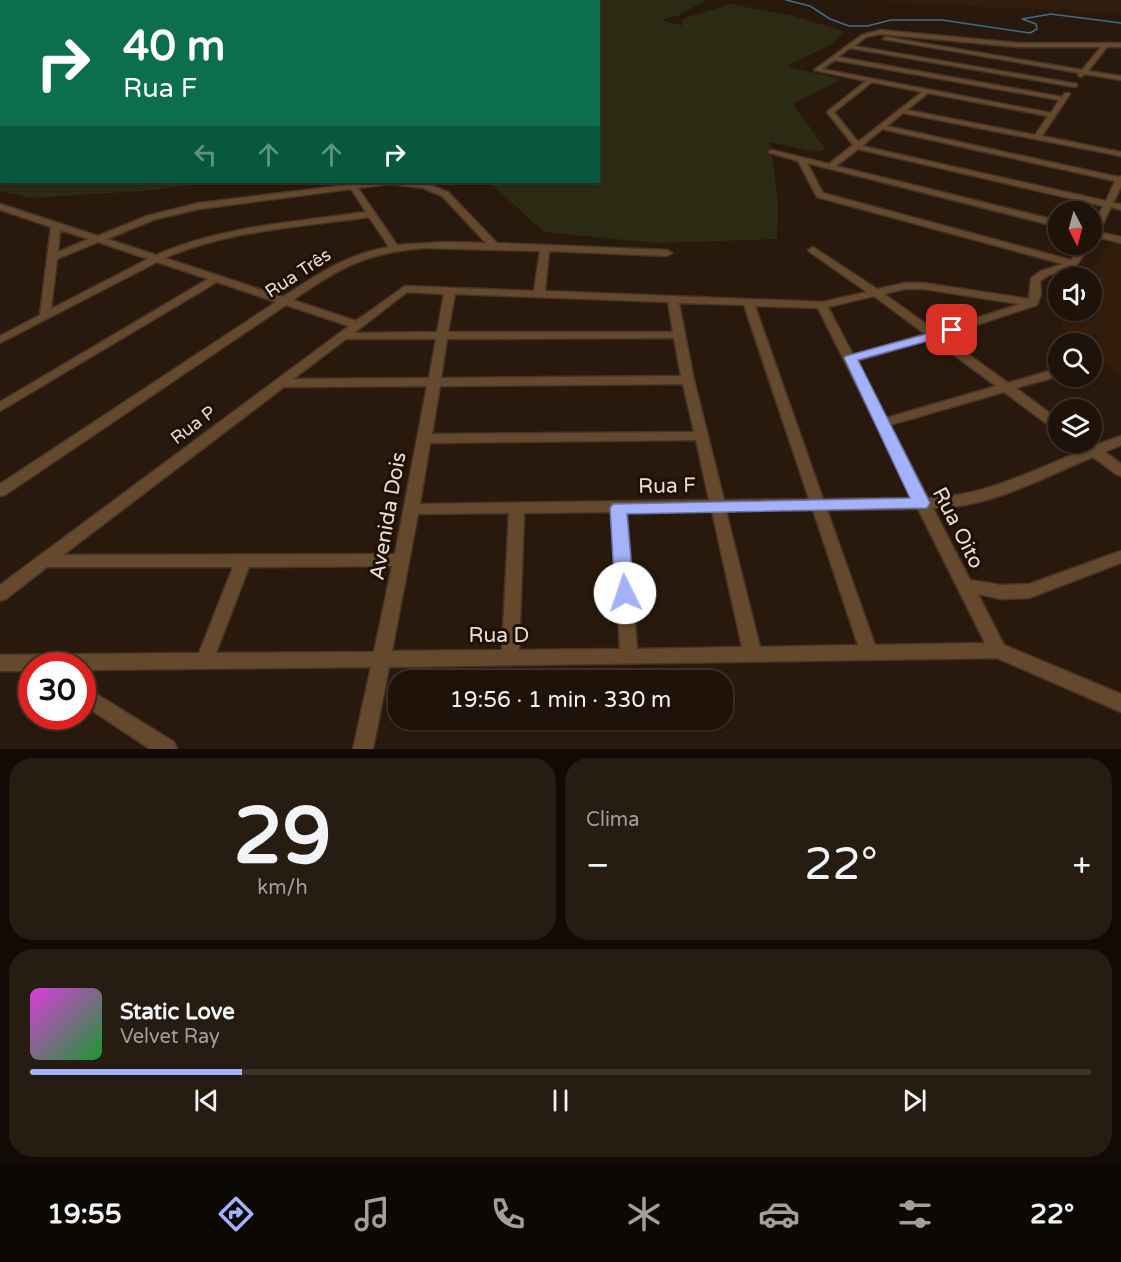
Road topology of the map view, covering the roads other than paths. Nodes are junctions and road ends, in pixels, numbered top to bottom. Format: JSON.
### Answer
{"nodes":[{"id":1,"x":864,"y":36,"type":"junction"},
{"id":2,"x":1105,"y":45,"type":"junction"},
{"id":3,"x":1121,"y":46,"type":"edge"},
{"id":4,"x":850,"y":47,"type":"junction"},
{"id":5,"x":833,"y":58,"type":"junction"},
{"id":6,"x":1083,"y":72,"type":"junction"},
{"id":7,"x":1121,"y":78,"type":"edge"},
{"id":8,"x":870,"y":81,"type":"junction"},
{"id":9,"x":1075,"y":85,"type":"junction"},
{"id":10,"x":926,"y":92,"type":"junction"},
{"id":11,"x":1063,"y":99,"type":"junction"},
{"id":12,"x":903,"y":111,"type":"junction"},
{"id":13,"x":1052,"y":116,"type":"junction"},
{"id":14,"x":881,"y":127,"type":"junction"},
{"id":15,"x":1037,"y":138,"type":"junction"},
{"id":16,"x":858,"y":147,"type":"junction"},
{"id":17,"x":772,"y":152,"type":"dead end"},
{"id":18,"x":1121,"y":154,"type":"edge"},
{"id":19,"x":801,"y":160,"type":"junction"},
{"id":20,"x":830,"y":167,"type":"junction"},
{"id":21,"x":1121,"y":179,"type":"edge"},
{"id":22,"x":377,"y":183,"type":"edge"},
{"id":23,"x":398,"y":183,"type":"edge"},
{"id":24,"x":352,"y":185,"type":"junction"},
{"id":25,"x":1109,"y":204,"type":"junction"},
{"id":26,"x":0,"y":207,"type":"edge"},
{"id":27,"x":1121,"y":207,"type":"edge"},
{"id":28,"x":372,"y":214,"type":"junction"},
{"id":29,"x":1102,"y":218,"type":"edge"},
{"id":30,"x":1048,"y":221,"type":"edge"},
{"id":31,"x":56,"y":226,"type":"junction"},
{"id":32,"x":1102,"y":237,"type":"edge"},
{"id":33,"x":97,"y":239,"type":"junction"},
{"id":34,"x":1121,"y":240,"type":"edge"},
{"id":35,"x":494,"y":246,"type":"junction"},
{"id":36,"x":394,"y":247,"type":"junction"},
{"id":37,"x":545,"y":248,"type":"junction"},
{"id":38,"x":813,"y":250,"type":"dead end"},
{"id":39,"x":667,"y":253,"type":"dead end"},
{"id":40,"x":1079,"y":255,"type":"edge"},
{"id":41,"x":52,"y":258,"type":"junction"},
{"id":42,"x":156,"y":259,"type":"junction"},
{"id":43,"x":1073,"y":264,"type":"junction"},
{"id":44,"x":216,"y":278,"type":"junction"},
{"id":45,"x":450,"y":290,"type":"junction"},
{"id":46,"x":876,"y":292,"type":"junction"},
{"id":47,"x":539,"y":294,"type":"junction"},
{"id":48,"x":285,"y":301,"type":"junction"},
{"id":49,"x":673,"y":301,"type":"junction"},
{"id":50,"x":1033,"y":303,"type":"junction"},
{"id":51,"x":750,"y":304,"type":"junction"},
{"id":52,"x":822,"y":305,"type":"junction"},
{"id":53,"x":45,"y":317,"type":"junction"},
{"id":54,"x":355,"y":324,"type":"junction"},
{"id":55,"x":443,"y":334,"type":"junction"},
{"id":56,"x":680,"y":335,"type":"junction"},
{"id":57,"x":935,"y":335,"type":"junction"},
{"id":58,"x":340,"y":336,"type":"junction"},
{"id":59,"x":0,"y":340,"type":"edge"},
{"id":60,"x":850,"y":358,"type":"junction"},
{"id":61,"x":1048,"y":375,"type":"edge"},
{"id":62,"x":688,"y":380,"type":"junction"},
{"id":63,"x":433,"y":381,"type":"junction"},
{"id":64,"x":278,"y":383,"type":"junction"},
{"id":65,"x":1003,"y":386,"type":"junction"},
{"id":66,"x":0,"y":407,"type":"edge"},
{"id":67,"x":1048,"y":418,"type":"edge"},
{"id":68,"x":882,"y":423,"type":"junction"},
{"id":69,"x":701,"y":436,"type":"junction"},
{"id":70,"x":423,"y":439,"type":"junction"},
{"id":71,"x":1121,"y":440,"type":"edge"},
{"id":72,"x":1102,"y":444,"type":"edge"},
{"id":73,"x":1075,"y":453,"type":"edge"},
{"id":74,"x":1096,"y":453,"type":"edge"},
{"id":75,"x":1121,"y":471,"type":"edge"},
{"id":76,"x":0,"y":491,"type":"edge"},
{"id":77,"x":922,"y":503,"type":"junction"},
{"id":78,"x":816,"y":504,"type":"junction"},
{"id":79,"x":717,"y":506,"type":"junction"},
{"id":80,"x":619,"y":508,"type":"junction"},
{"id":81,"x":412,"y":509,"type":"junction"},
{"id":82,"x":517,"y":509,"type":"junction"},
{"id":83,"x":1121,"y":557,"type":"edge"},
{"id":84,"x":402,"y":560,"type":"junction"},
{"id":85,"x":44,"y":561,"type":"junction"},
{"id":86,"x":243,"y":561,"type":"junction"},
{"id":87,"x":964,"y":585,"type":"junction"},
{"id":88,"x":0,"y":594,"type":"edge"},
{"id":89,"x":998,"y":650,"type":"junction"},
{"id":90,"x":869,"y":652,"type":"junction"},
{"id":91,"x":753,"y":655,"type":"junction"},
{"id":92,"x":510,"y":657,"type":"junction"},
{"id":93,"x":629,"y":657,"type":"junction"},
{"id":94,"x":382,"y":658,"type":"junction"},
{"id":95,"x":205,"y":660,"type":"junction"},
{"id":96,"x":0,"y":663,"type":"edge"},
{"id":97,"x":18,"y":663,"type":"edge"},
{"id":98,"x":96,"y":663,"type":"edge"},
{"id":99,"x":96,"y":702,"type":"edge"},
{"id":100,"x":1121,"y":704,"type":"edge"},
{"id":101,"x":167,"y":749,"type":"edge"},
{"id":102,"x":363,"y":749,"type":"edge"}],
"edges":[{"from":1,"to":2,"type":"street"},
{"from":1,"to":4,"type":"street"},
{"from":1,"to":6,"type":"street"},
{"from":2,"to":3,"type":"street"},
{"from":2,"to":6,"type":"street"},
{"from":4,"to":5,"type":"street"},
{"from":4,"to":9,"type":"street"},
{"from":5,"to":8,"type":"street"},
{"from":5,"to":11,"type":"street"},
{"from":6,"to":7,"type":"street"},
{"from":6,"to":9,"type":"street"},
{"from":8,"to":10,"type":"street"},
{"from":8,"to":16,"type":"street"},
{"from":9,"to":11,"type":"street"},
{"from":10,"to":12,"type":"street"},
{"from":10,"to":13,"type":"street"},
{"from":11,"to":13,"type":"street"},
{"from":12,"to":14,"type":"street"},
{"from":12,"to":15,"type":"street"},
{"from":13,"to":15,"type":"street"},
{"from":14,"to":16,"type":"street"},
{"from":14,"to":21,"type":"street"},
{"from":15,"to":18,"type":"street"},
{"from":16,"to":20,"type":"street"},
{"from":16,"to":25,"type":"street"},
{"from":17,"to":19,"type":"street"},
{"from":19,"to":20,"type":"street"},
{"from":19,"to":43,"type":"street"},
{"from":20,"to":30,"type":"street"},
{"from":21,"to":25,"type":"street"},
{"from":22,"to":24,"type":"street"},
{"from":23,"to":35,"type":"street"},
{"from":24,"to":28,"type":"street"},
{"from":24,"to":33,"type":"street"},
{"from":25,"to":27,"type":"street"},
{"from":25,"to":29,"type":"street"},
{"from":26,"to":31,"type":"street"},
{"from":28,"to":36,"type":"street"},
{"from":28,"to":42,"type":"street"},
{"from":31,"to":33,"type":"street"},
{"from":31,"to":41,"type":"street"},
{"from":32,"to":34,"type":"street"},
{"from":33,"to":41,"type":"street"},
{"from":33,"to":42,"type":"street"},
{"from":35,"to":36,"type":"street","name":"Rua Três"},
{"from":35,"to":37,"type":"street","name":"Rua Três"},
{"from":36,"to":48,"type":"street","name":"Rua Três"},
{"from":37,"to":39,"type":"street","name":"Rua Três"},
{"from":37,"to":47,"type":"street"},
{"from":38,"to":46,"type":"street"},
{"from":40,"to":43,"type":"street"},
{"from":41,"to":53,"type":"street"},
{"from":42,"to":44,"type":"street"},
{"from":42,"to":53,"type":"street"},
{"from":43,"to":50,"type":"street"},
{"from":44,"to":48,"type":"street"},
{"from":44,"to":66,"type":"street"},
{"from":45,"to":47,"type":"street"},
{"from":45,"to":54,"type":"street","name":"Rua P"},
{"from":45,"to":55,"type":"street","name":"Avenida Dois"},
{"from":46,"to":50,"type":"street"},
{"from":46,"to":52,"type":"street"},
{"from":46,"to":57,"type":"street"},
{"from":47,"to":49,"type":"street"},
{"from":48,"to":54,"type":"street"},
{"from":48,"to":76,"type":"street","name":"Rua Três"},
{"from":49,"to":51,"type":"street"},
{"from":49,"to":56,"type":"street"},
{"from":50,"to":57,"type":"street"},
{"from":51,"to":52,"type":"street"},
{"from":51,"to":78,"type":"street"},
{"from":52,"to":60,"type":"street","name":"Rua Oito"},
{"from":53,"to":59,"type":"street"},
{"from":54,"to":58,"type":"street","name":"Rua P"},
{"from":55,"to":56,"type":"street"},
{"from":55,"to":58,"type":"street"},
{"from":55,"to":63,"type":"street","name":"Avenida Dois"},
{"from":56,"to":62,"type":"street"},
{"from":57,"to":60,"type":"street"},
{"from":57,"to":65,"type":"street"},
{"from":58,"to":64,"type":"street","name":"Rua P"},
{"from":60,"to":68,"type":"street","name":"Rua Oito"},
{"from":61,"to":65,"type":"street"},
{"from":62,"to":63,"type":"street"},
{"from":62,"to":69,"type":"street"},
{"from":63,"to":64,"type":"street"},
{"from":63,"to":70,"type":"street","name":"Avenida Dois"},
{"from":64,"to":85,"type":"street","name":"Rua P"},
{"from":65,"to":67,"type":"street"},
{"from":65,"to":68,"type":"street"},
{"from":68,"to":77,"type":"street","name":"Rua Oito"},
{"from":69,"to":70,"type":"street"},
{"from":69,"to":79,"type":"street"},
{"from":70,"to":81,"type":"street","name":"Avenida Dois"},
{"from":71,"to":72,"type":"street","name":"Rua F"},
{"from":73,"to":77,"type":"street","name":"Rua F"},
{"from":74,"to":75,"type":"street"},
{"from":77,"to":78,"type":"street","name":"Rua F"},
{"from":77,"to":87,"type":"street","name":"Rua Oito"},
{"from":78,"to":79,"type":"street","name":"Rua F"},
{"from":78,"to":90,"type":"street"},
{"from":79,"to":80,"type":"street","name":"Rua F"},
{"from":79,"to":91,"type":"street"},
{"from":80,"to":82,"type":"street","name":"Rua F"},
{"from":80,"to":93,"type":"street"},
{"from":81,"to":82,"type":"street","name":"Rua F"},
{"from":81,"to":84,"type":"street","name":"Avenida Dois"},
{"from":82,"to":92,"type":"street"},
{"from":83,"to":87,"type":"street"},
{"from":84,"to":86,"type":"street"},
{"from":84,"to":94,"type":"street","name":"Avenida Dois"},
{"from":85,"to":86,"type":"street"},
{"from":85,"to":88,"type":"street","name":"Rua P"},
{"from":86,"to":95,"type":"street"},
{"from":87,"to":89,"type":"street","name":"Rua Oito"},
{"from":89,"to":90,"type":"street","name":"Rua D"},
{"from":89,"to":100,"type":"street"},
{"from":90,"to":91,"type":"street","name":"Rua D"},
{"from":91,"to":93,"type":"street","name":"Rua D"},
{"from":92,"to":93,"type":"street","name":"Rua D"},
{"from":92,"to":94,"type":"street","name":"Rua D"},
{"from":94,"to":95,"type":"street","name":"Rua D"},
{"from":94,"to":102,"type":"street","name":"Avenida Dois"},
{"from":95,"to":98,"type":"street","name":"Rua D"},
{"from":96,"to":97,"type":"street","name":"Rua D"},
{"from":99,"to":101,"type":"street"}]}
